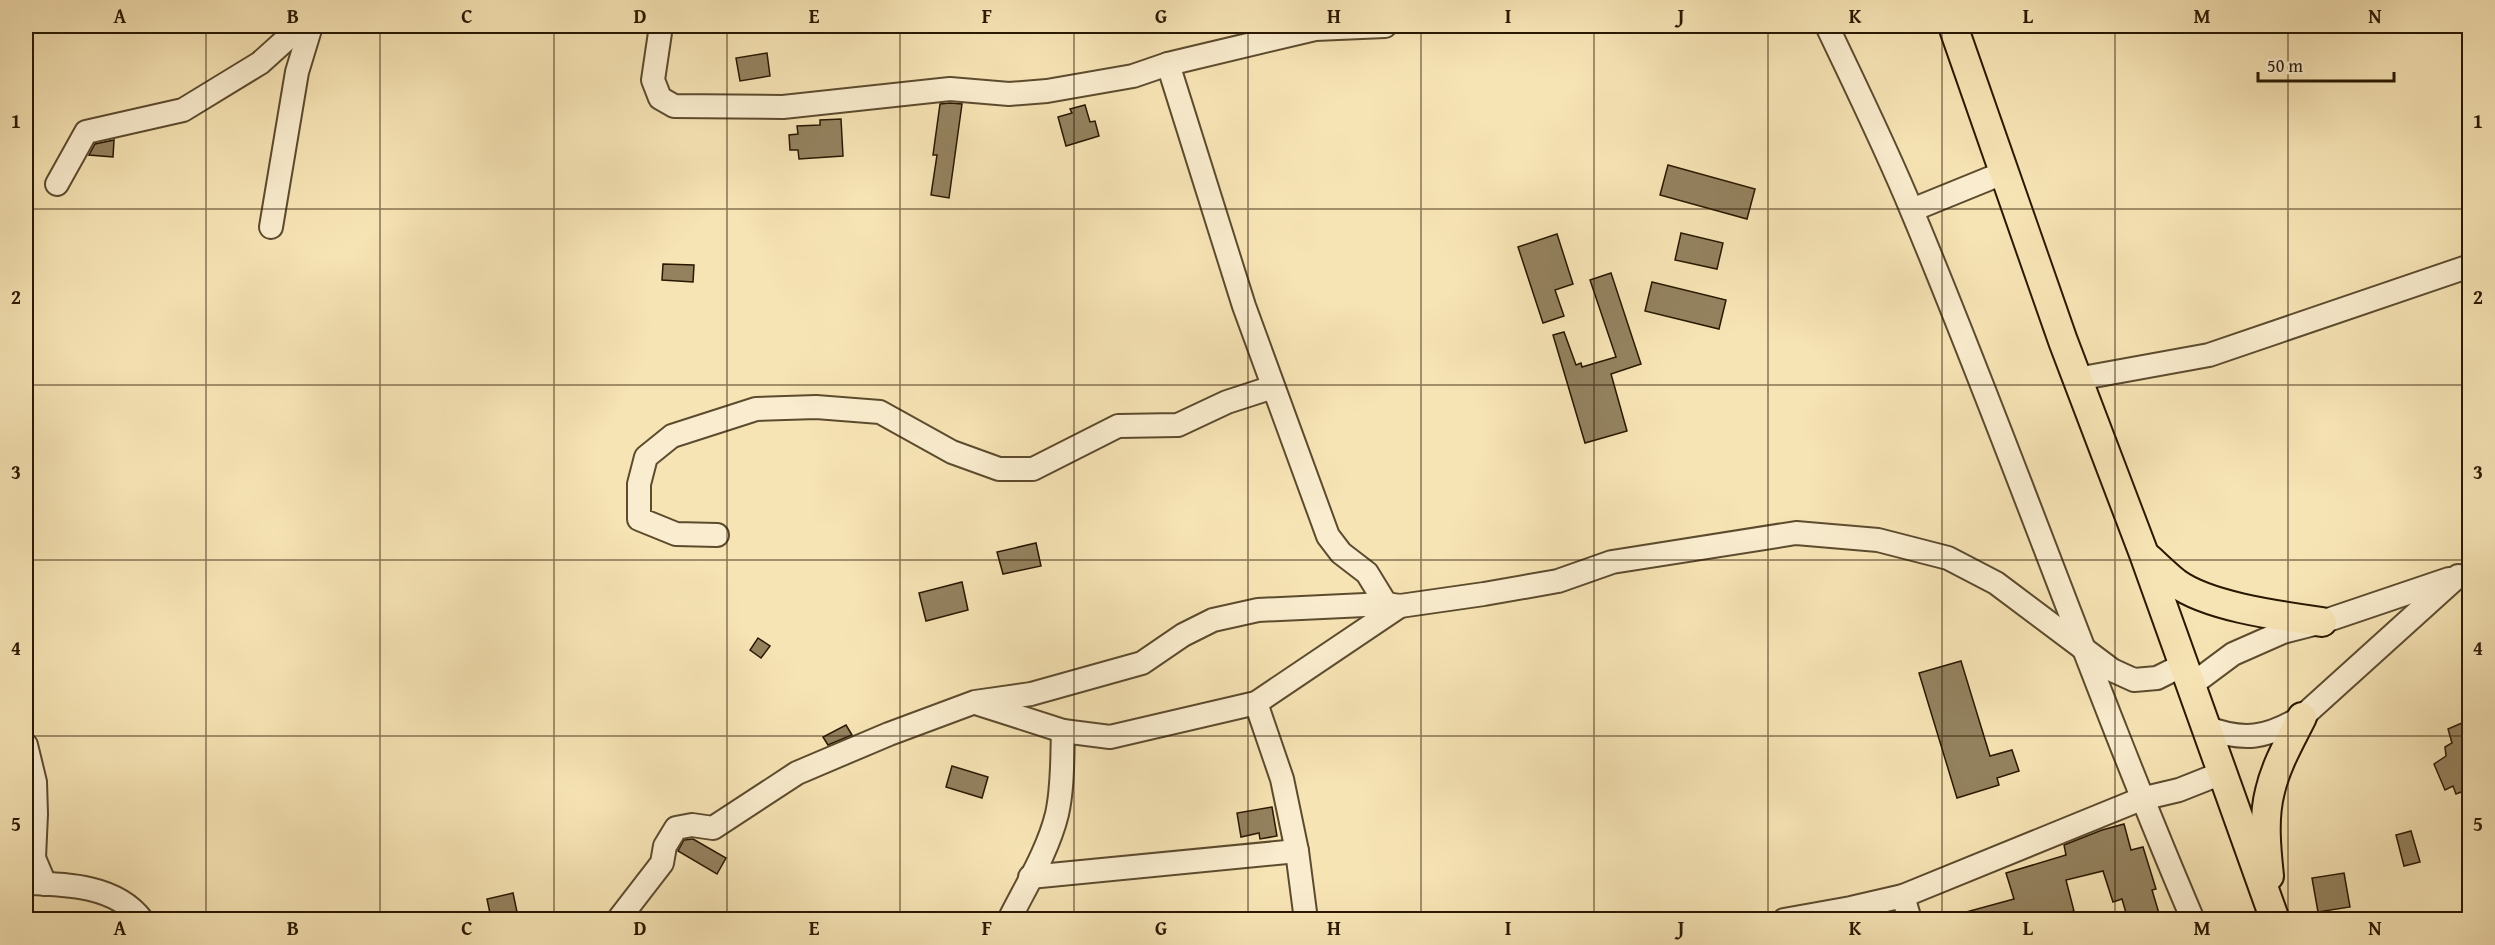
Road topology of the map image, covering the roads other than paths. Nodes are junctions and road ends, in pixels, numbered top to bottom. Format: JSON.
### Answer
{"nodes":[{"id":1,"x":301,"y":26,"type":"edge"},
{"id":2,"x":311,"y":26,"type":"edge"},
{"id":3,"x":661,"y":26,"type":"edge"},
{"id":4,"x":1385,"y":26,"type":"edge"},
{"id":5,"x":1827,"y":26,"type":"edge"},
{"id":6,"x":1953,"y":26,"type":"edge"},
{"id":7,"x":1168,"y":64,"type":"junction"},
{"id":8,"x":2003,"y":173,"type":"junction"},
{"id":9,"x":57,"y":184,"type":"dead end"},
{"id":10,"x":1912,"y":210,"type":"junction"},
{"id":11,"x":271,"y":227,"type":"dead end"},
{"id":12,"x":2469,"y":266,"type":"edge"},
{"id":13,"x":2078,"y":379,"type":"junction"},
{"id":14,"x":1273,"y":387,"type":"junction"},
{"id":15,"x":717,"y":535,"type":"dead end"},
{"id":16,"x":2144,"y":554,"type":"junction"},
{"id":17,"x":2464,"y":573,"type":"edge"},
{"id":18,"x":1393,"y":605,"type":"junction"},
{"id":19,"x":2322,"y":622,"type":"junction"},
{"id":20,"x":2086,"y":652,"type":"junction"},
{"id":21,"x":2187,"y":675,"type":"junction"},
{"id":22,"x":975,"y":702,"type":"junction"},
{"id":23,"x":1256,"y":703,"type":"junction"},
{"id":24,"x":2302,"y":717,"type":"junction"},
{"id":25,"x":2205,"y":727,"type":"junction"},
{"id":26,"x":1063,"y":731,"type":"junction"},
{"id":27,"x":26,"y":745,"type":"edge"},
{"id":28,"x":2222,"y":772,"type":"junction"},
{"id":29,"x":2141,"y":799,"type":"junction"},
{"id":30,"x":1298,"y":851,"type":"junction"},
{"id":31,"x":1030,"y":877,"type":"junction"},
{"id":32,"x":35,"y":883,"type":"edge"},
{"id":33,"x":1903,"y":896,"type":"junction"},
{"id":34,"x":2274,"y":917,"type":"edge"},
{"id":35,"x":142,"y":920,"type":"edge"},
{"id":36,"x":618,"y":920,"type":"edge"},
{"id":37,"x":1009,"y":920,"type":"edge"},
{"id":38,"x":1306,"y":920,"type":"edge"},
{"id":39,"x":1784,"y":920,"type":"edge"},
{"id":40,"x":1910,"y":920,"type":"edge"},
{"id":41,"x":2193,"y":920,"type":"edge"}],
"edges":[{"from":1,"to":9,"type":"street"},
{"from":2,"to":11,"type":"street"},
{"from":3,"to":7,"type":"street"},
{"from":4,"to":7,"type":"street"},
{"from":5,"to":10,"type":"street"},
{"from":6,"to":8,"type":"main road"},
{"from":7,"to":14,"type":"street"},
{"from":8,"to":10,"type":"street"},
{"from":8,"to":13,"type":"main road"},
{"from":10,"to":20,"type":"street"},
{"from":12,"to":13,"type":"street"},
{"from":13,"to":16,"type":"main road"},
{"from":14,"to":15,"type":"street"},
{"from":14,"to":18,"type":"street"},
{"from":16,"to":19,"type":"main road"},
{"from":16,"to":21,"type":"main road"},
{"from":17,"to":19,"type":"street"},
{"from":17,"to":24,"type":"street"},
{"from":18,"to":20,"type":"street"},
{"from":18,"to":22,"type":"street"},
{"from":18,"to":23,"type":"street"},
{"from":19,"to":21,"type":"street"},
{"from":20,"to":21,"type":"street"},
{"from":20,"to":29,"type":"street"},
{"from":21,"to":25,"type":"main road"},
{"from":22,"to":26,"type":"street"},
{"from":22,"to":36,"type":"street"},
{"from":23,"to":26,"type":"street"},
{"from":23,"to":30,"type":"street"},
{"from":24,"to":25,"type":"street"},
{"from":24,"to":34,"type":"main road"},
{"from":25,"to":28,"type":"main road"},
{"from":26,"to":31,"type":"street"},
{"from":27,"to":32,"type":"street"},
{"from":28,"to":29,"type":"street"},
{"from":28,"to":34,"type":"main road"},
{"from":29,"to":33,"type":"street"},
{"from":29,"to":41,"type":"street"},
{"from":30,"to":31,"type":"street"},
{"from":30,"to":38,"type":"street"},
{"from":31,"to":37,"type":"street"},
{"from":32,"to":35,"type":"street"},
{"from":33,"to":39,"type":"street"},
{"from":33,"to":40,"type":"street"}]}
